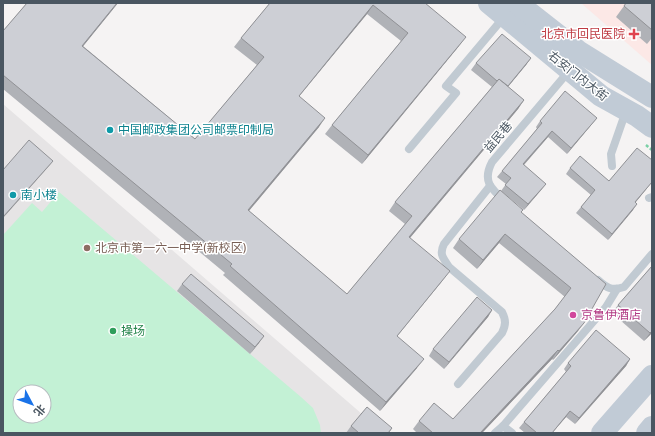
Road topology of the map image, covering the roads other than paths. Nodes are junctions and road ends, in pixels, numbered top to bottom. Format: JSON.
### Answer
{"nodes":[{"id":1,"x":515,"y":9,"type":"edge"},
{"id":2,"x":570,"y":71,"type":"junction"},
{"id":3,"x":652,"y":97,"type":"edge"},
{"id":4,"x":626,"y":111,"type":"junction"},
{"id":5,"x":652,"y":127,"type":"edge"},
{"id":6,"x":409,"y":149,"type":"dead end"},
{"id":7,"x":612,"y":166,"type":"dead end"},
{"id":8,"x":490,"y":186,"type":"junction"},
{"id":9,"x":511,"y":206,"type":"edge"},
{"id":10,"x":652,"y":254,"type":"edge"},
{"id":11,"x":589,"y":272,"type":"edge"},
{"id":12,"x":617,"y":290,"type":"junction"},
{"id":13,"x":652,"y":376,"type":"edge"},
{"id":14,"x":458,"y":384,"type":"dead end"},
{"id":15,"x":503,"y":426,"type":"junction"},
{"id":16,"x":652,"y":427,"type":"edge"},
{"id":17,"x":494,"y":433,"type":"edge"},
{"id":18,"x":512,"y":433,"type":"edge"},
{"id":19,"x":602,"y":433,"type":"edge"},
{"id":20,"x":647,"y":433,"type":"edge"}],
"edges":[{"from":1,"to":2,"type":"main road","name":"右安门内大街"},
{"from":1,"to":3,"type":"main road","name":"右安门内大街"},
{"from":1,"to":6,"type":"lane"},
{"from":2,"to":4,"type":"main road","name":"右安门内大街"},
{"from":2,"to":8,"type":"lane","name":"益民巷"},
{"from":4,"to":5,"type":"main road","name":"右安门内大街"},
{"from":4,"to":7,"type":"lane"},
{"from":8,"to":9,"type":"lane"},
{"from":8,"to":14,"type":"lane"},
{"from":10,"to":12,"type":"lane"},
{"from":11,"to":12,"type":"lane"},
{"from":12,"to":15,"type":"lane"},
{"from":13,"to":19,"type":"main road"},
{"from":15,"to":17,"type":"lane"},
{"from":15,"to":18,"type":"lane"},
{"from":16,"to":20,"type":"main road"}]}
